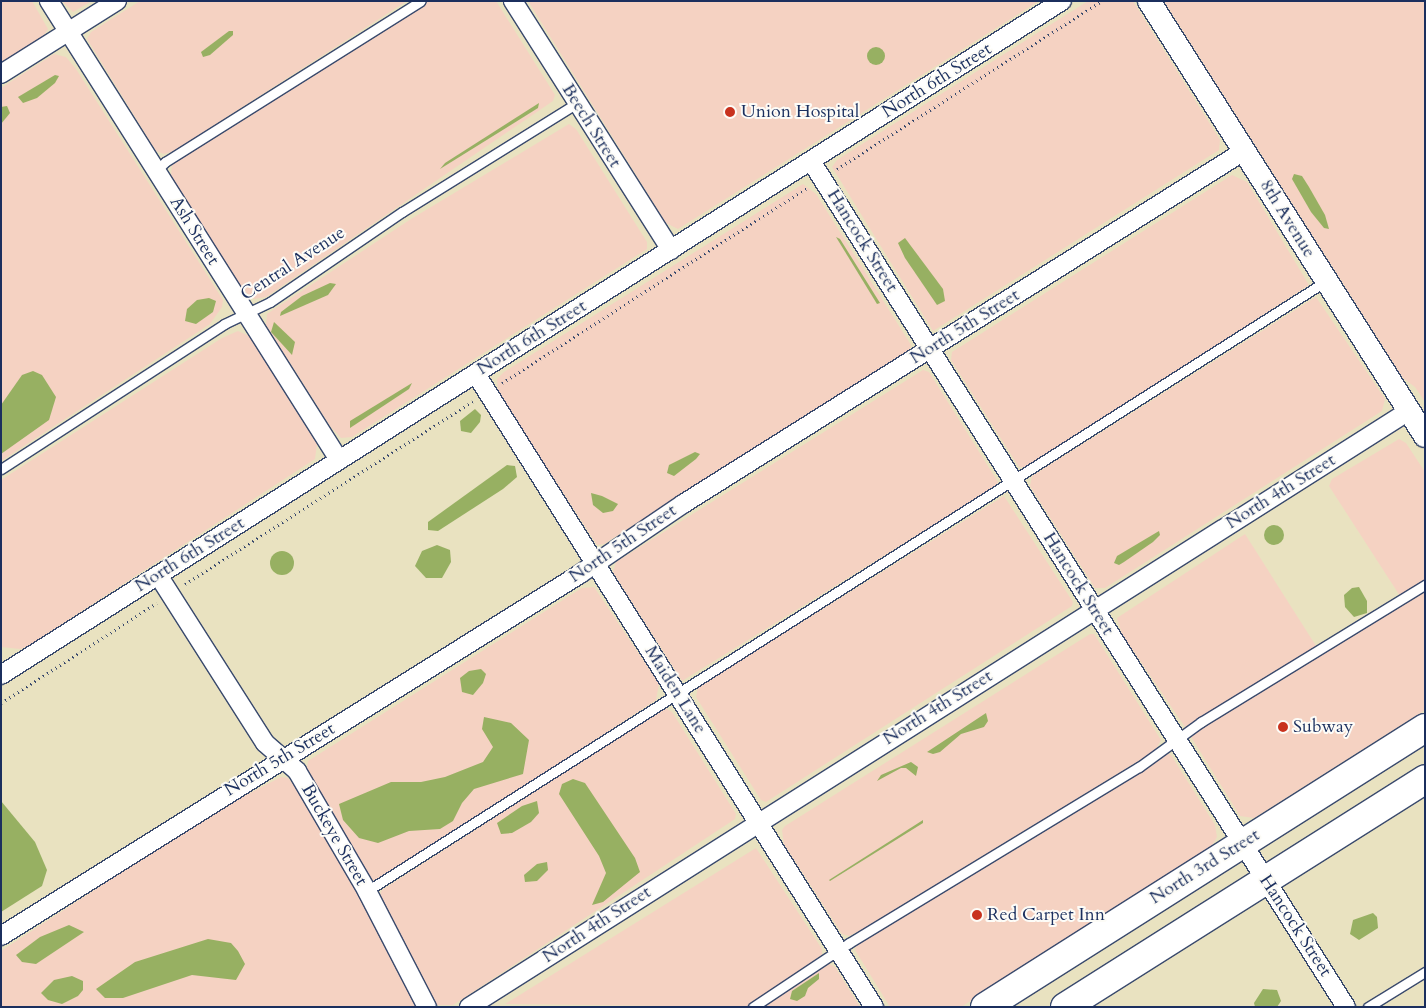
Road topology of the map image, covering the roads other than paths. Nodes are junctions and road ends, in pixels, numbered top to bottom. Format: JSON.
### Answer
{"nodes":[{"id":1,"x":49,"y":1,"type":"edge"},
{"id":2,"x":117,"y":1,"type":"edge"},
{"id":3,"x":421,"y":1,"type":"edge"},
{"id":4,"x":513,"y":1,"type":"edge"},
{"id":5,"x":1062,"y":1,"type":"edge"},
{"id":6,"x":1149,"y":1,"type":"edge"},
{"id":7,"x":68,"y":32,"type":"junction"},
{"id":8,"x":1,"y":74,"type":"edge"},
{"id":9,"x":577,"y":103,"type":"junction"},
{"id":10,"x":1244,"y":151,"type":"junction"},
{"id":11,"x":811,"y":161,"type":"junction"},
{"id":12,"x":156,"y":171,"type":"junction"},
{"id":13,"x":671,"y":250,"type":"junction"},
{"id":14,"x":1326,"y":281,"type":"junction"},
{"id":15,"x":246,"y":313,"type":"junction"},
{"id":16,"x":930,"y":349,"type":"junction"},
{"id":17,"x":476,"y":374,"type":"junction"},
{"id":18,"x":1409,"y":411,"type":"junction"},
{"id":19,"x":1425,"y":436,"type":"edge"},
{"id":20,"x":340,"y":460,"type":"junction"},
{"id":21,"x":1,"y":469,"type":"edge"},
{"id":22,"x":1014,"y":482,"type":"junction"},
{"id":23,"x":595,"y":562,"type":"junction"},
{"id":24,"x":158,"y":575,"type":"junction"},
{"id":25,"x":1425,"y":585,"type":"edge"},
{"id":26,"x":1095,"y":610,"type":"junction"},
{"id":27,"x":2,"y":672,"type":"edge"},
{"id":28,"x":677,"y":693,"type":"junction"},
{"id":29,"x":1425,"y":728,"type":"edge"},
{"id":30,"x":1176,"y":738,"type":"junction"},
{"id":31,"x":283,"y":758,"type":"junction"},
{"id":32,"x":1425,"y":780,"type":"edge"},
{"id":33,"x":758,"y":822,"type":"junction"},
{"id":34,"x":1242,"y":844,"type":"junction"},
{"id":35,"x":1265,"y":880,"type":"junction"},
{"id":36,"x":367,"y":892,"type":"junction"},
{"id":37,"x":1,"y":936,"type":"edge"},
{"id":38,"x":839,"y":951,"type":"junction"},
{"id":39,"x":1425,"y":972,"type":"edge"},
{"id":40,"x":427,"y":1007,"type":"edge"},
{"id":41,"x":469,"y":1007,"type":"edge"},
{"id":42,"x":752,"y":1007,"type":"edge"},
{"id":43,"x":874,"y":1007,"type":"edge"},
{"id":44,"x":985,"y":1007,"type":"edge"},
{"id":45,"x":1065,"y":1007,"type":"edge"},
{"id":46,"x":1346,"y":1007,"type":"edge"},
{"id":47,"x":1368,"y":1007,"type":"edge"}],
"edges":[{"from":1,"to":7,"type":"street","name":"Ash Street"},
{"from":2,"to":7,"type":"street"},
{"from":3,"to":12,"type":"lane"},
{"from":4,"to":9,"type":"street","name":"Beech Street"},
{"from":5,"to":11,"type":"street","name":"North 6th Street"},
{"from":6,"to":10,"type":"street","name":"8th Avenue"},
{"from":7,"to":8,"type":"street"},
{"from":7,"to":12,"type":"street","name":"Ash Street"},
{"from":9,"to":13,"type":"street","name":"Beech Street"},
{"from":9,"to":15,"type":"lane","name":"Central Avenue"},
{"from":10,"to":14,"type":"street","name":"8th Avenue"},
{"from":10,"to":16,"type":"street","name":"North 5th Street"},
{"from":11,"to":13,"type":"street","name":"North 6th Street"},
{"from":11,"to":16,"type":"street","name":"Hancock Street"},
{"from":12,"to":15,"type":"street","name":"Ash Street"},
{"from":13,"to":17,"type":"street","name":"North 6th Street"},
{"from":14,"to":18,"type":"street","name":"8th Avenue"},
{"from":14,"to":22,"type":"lane"},
{"from":15,"to":20,"type":"street","name":"Ash Street"},
{"from":15,"to":21,"type":"lane","name":"Central Avenue"},
{"from":16,"to":22,"type":"street","name":"Hancock Street"},
{"from":16,"to":23,"type":"street","name":"North 5th Street"},
{"from":17,"to":20,"type":"street","name":"North 6th Street"},
{"from":17,"to":23,"type":"street","name":"Maiden Lane"},
{"from":18,"to":19,"type":"street","name":"8th Avenue"},
{"from":18,"to":26,"type":"street","name":"North 4th Street"},
{"from":20,"to":24,"type":"street","name":"North 6th Street"},
{"from":22,"to":26,"type":"street","name":"Hancock Street"},
{"from":22,"to":28,"type":"lane"},
{"from":23,"to":28,"type":"street","name":"Maiden Lane"},
{"from":23,"to":31,"type":"street","name":"North 5th Street"},
{"from":24,"to":27,"type":"street","name":"North 6th Street"},
{"from":24,"to":31,"type":"street","name":"Buckeye Street"},
{"from":25,"to":30,"type":"lane"},
{"from":26,"to":30,"type":"street","name":"Hancock Street"},
{"from":26,"to":33,"type":"street","name":"North 4th Street"},
{"from":28,"to":33,"type":"street","name":"Maiden Lane"},
{"from":28,"to":36,"type":"lane"},
{"from":29,"to":34,"type":"highway","name":"North 3rd Street"},
{"from":30,"to":34,"type":"street","name":"Hancock Street"},
{"from":30,"to":38,"type":"lane"},
{"from":31,"to":36,"type":"street","name":"Buckeye Street"},
{"from":31,"to":37,"type":"street","name":"North 5th Street"},
{"from":32,"to":35,"type":"highway"},
{"from":33,"to":38,"type":"street","name":"Maiden Lane"},
{"from":33,"to":41,"type":"street","name":"North 4th Street"},
{"from":34,"to":35,"type":"street","name":"Hancock Street"},
{"from":34,"to":44,"type":"highway","name":"North 3rd Street"},
{"from":35,"to":45,"type":"highway"},
{"from":35,"to":46,"type":"street","name":"Hancock Street"},
{"from":36,"to":40,"type":"street","name":"Buckeye Street"},
{"from":38,"to":42,"type":"lane"},
{"from":38,"to":43,"type":"street","name":"Maiden Lane"},
{"from":39,"to":47,"type":"lane"}]}
